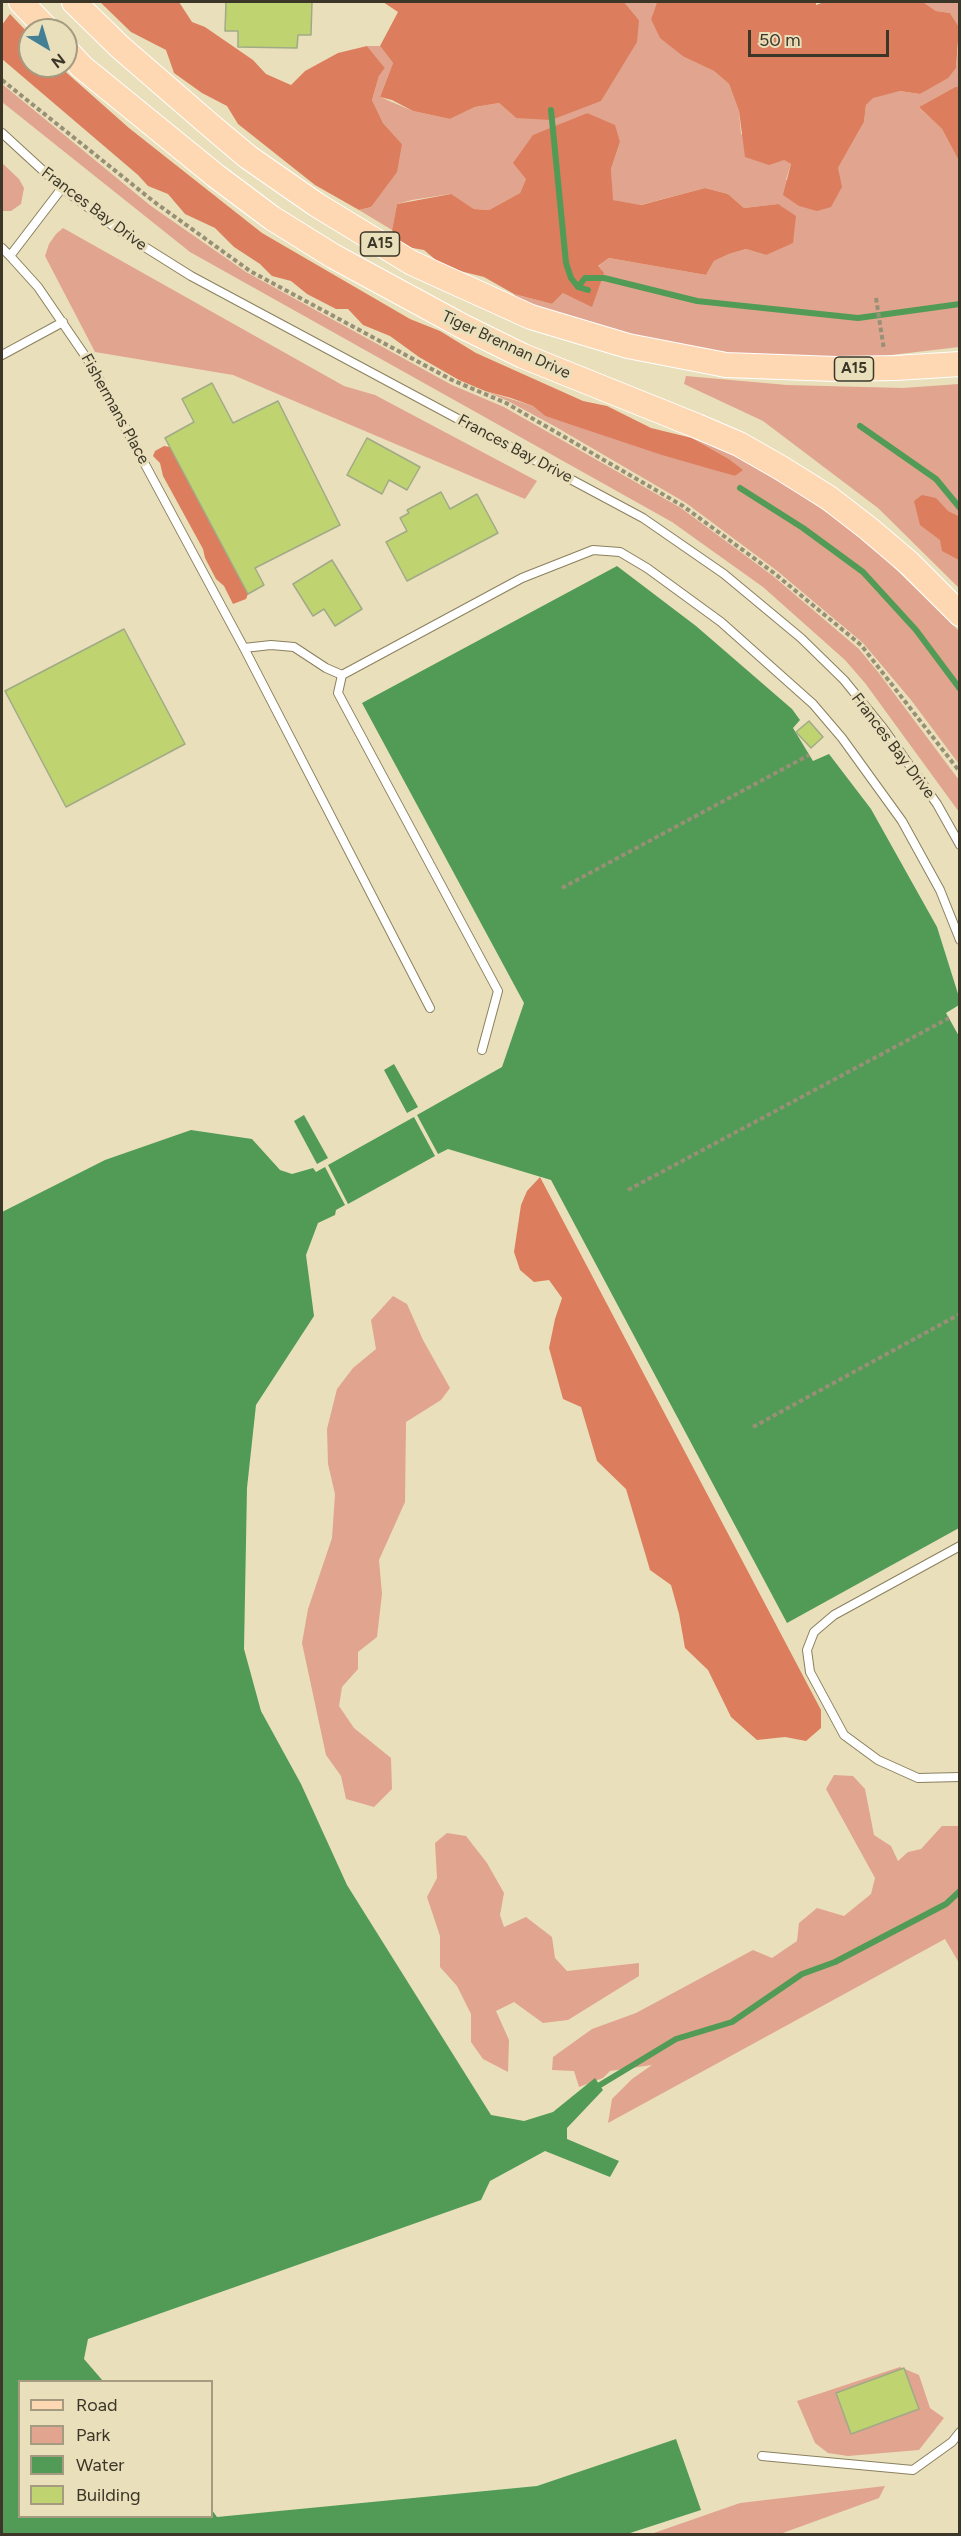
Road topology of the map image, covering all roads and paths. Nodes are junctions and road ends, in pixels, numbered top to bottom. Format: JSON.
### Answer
{"nodes":[{"id":1,"x":21,"y":2,"type":"edge"},
{"id":2,"x":74,"y":2,"type":"edge"},
{"id":3,"x":36,"y":18,"type":"edge"},
{"id":4,"x":78,"y":63,"type":"edge"},
{"id":5,"x":2,"y":80,"type":"edge"},
{"id":6,"x":2,"y":133,"type":"edge"},
{"id":7,"x":62,"y":188,"type":"junction"},
{"id":8,"x":2,"y":248,"type":"edge"},
{"id":9,"x":10,"y":256,"type":"junction"},
{"id":10,"x":876,"y":298,"type":"dead end"},
{"id":11,"x":63,"y":322,"type":"junction"},
{"id":12,"x":2,"y":355,"type":"edge"},
{"id":13,"x":960,"y":364,"type":"edge"},
{"id":14,"x":887,"y":368,"type":"junction"},
{"id":15,"x":960,"y":614,"type":"edge"},
{"id":16,"x":244,"y":648,"type":"junction"},
{"id":17,"x":342,"y":675,"type":"junction"},
{"id":18,"x":809,"y":755,"type":"dead end"},
{"id":19,"x":960,"y":772,"type":"edge"},
{"id":20,"x":960,"y":845,"type":"edge"},
{"id":21,"x":562,"y":888,"type":"dead end"},
{"id":22,"x":960,"y":940,"type":"edge"},
{"id":23,"x":430,"y":1008,"type":"dead end"},
{"id":24,"x":949,"y":1018,"type":"dead end"},
{"id":25,"x":482,"y":1050,"type":"dead end"},
{"id":26,"x":628,"y":1190,"type":"dead end"},
{"id":27,"x":960,"y":1314,"type":"edge"},
{"id":28,"x":753,"y":1427,"type":"dead end"},
{"id":29,"x":960,"y":1546,"type":"edge"},
{"id":30,"x":960,"y":1777,"type":"edge"},
{"id":31,"x":960,"y":2432,"type":"edge"},
{"id":32,"x":762,"y":2457,"type":"dead end"}],
"edges":[{"from":1,"to":3,"type":"main road"},
{"from":2,"to":14,"type":"main road","name":"Tiger Brennan Drive","number":"A15"},
{"from":4,"to":15,"type":"main road","name":"Tiger Brennan Drive","number":"A15"},
{"from":5,"to":19,"type":"path"},
{"from":6,"to":7,"type":"lane","name":"Frances Bay Drive"},
{"from":7,"to":9,"type":"lane"},
{"from":7,"to":20,"type":"lane","name":"Frances Bay Drive"},
{"from":8,"to":9,"type":"lane","name":"Fishermans Place"},
{"from":9,"to":11,"type":"lane","name":"Fishermans Place"},
{"from":10,"to":14,"type":"path"},
{"from":11,"to":12,"type":"lane"},
{"from":11,"to":16,"type":"lane","name":"Fishermans Place"},
{"from":13,"to":14,"type":"main road","name":"Tiger Brennan Drive","number":"A15"},
{"from":16,"to":17,"type":"lane"},
{"from":16,"to":23,"type":"lane","name":"Fishermans Place"},
{"from":17,"to":22,"type":"lane"},
{"from":17,"to":25,"type":"lane"},
{"from":18,"to":21,"type":"path"},
{"from":24,"to":26,"type":"path"},
{"from":27,"to":28,"type":"path"},
{"from":29,"to":30,"type":"lane"},
{"from":31,"to":32,"type":"lane"}]}
